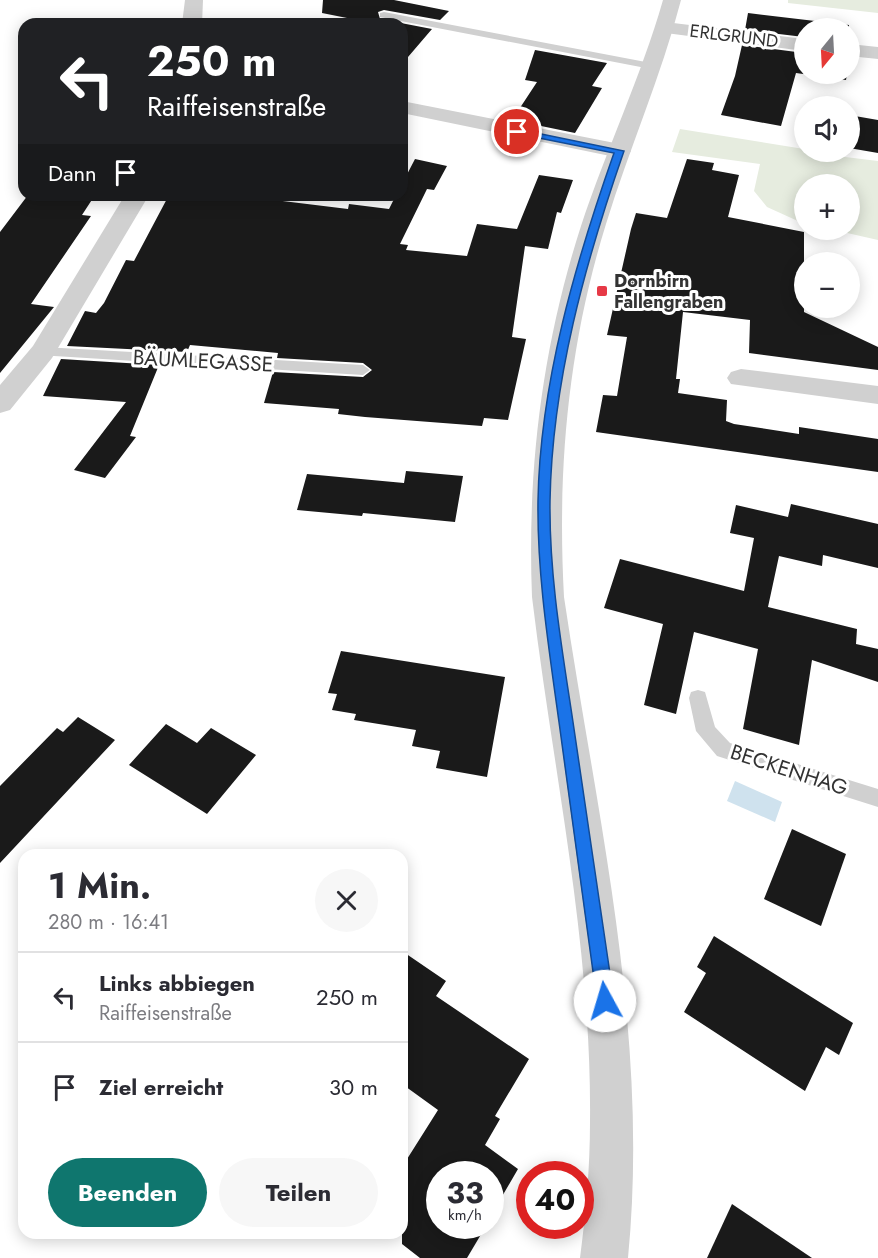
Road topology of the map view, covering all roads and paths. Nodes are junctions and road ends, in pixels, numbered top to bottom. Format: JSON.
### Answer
{"nodes":[{"id":1,"x":195,"y":0,"type":"edge"},
{"id":2,"x":672,"y":0,"type":"edge"},
{"id":3,"x":384,"y":15,"type":"dead end"},
{"id":4,"x":193,"y":18,"type":"edge"},
{"id":5,"x":400,"y":18,"type":"edge"},
{"id":6,"x":408,"y":20,"type":"edge"},
{"id":7,"x":664,"y":28,"type":"junction"},
{"id":8,"x":794,"y":44,"type":"edge"},
{"id":9,"x":860,"y":51,"type":"edge"},
{"id":10,"x":878,"y":53,"type":"edge"},
{"id":11,"x":651,"y":66,"type":"junction"},
{"id":12,"x":408,"y":108,"type":"edge"},
{"id":13,"x":620,"y":151,"type":"junction"},
{"id":14,"x":133,"y":201,"type":"edge"},
{"id":15,"x":43,"y":352,"type":"junction"},
{"id":16,"x":363,"y":370,"type":"dead end"},
{"id":17,"x":741,"y":378,"type":"dead end"},
{"id":18,"x":878,"y":395,"type":"edge"},
{"id":19,"x":0,"y":403,"type":"edge"},
{"id":20,"x":698,"y":698,"type":"dead end"},
{"id":21,"x":878,"y":798,"type":"edge"},
{"id":22,"x":604,"y":1258,"type":"edge"}],
"edges":[{"from":1,"to":4,"type":"street"},
{"from":2,"to":7,"type":"street"},
{"from":3,"to":5,"type":"lane"},
{"from":6,"to":11,"type":"lane"},
{"from":7,"to":8,"type":"street","name":"ERLGRUND"},
{"from":7,"to":11,"type":"street"},
{"from":9,"to":10,"type":"street"},
{"from":11,"to":13,"type":"street"},
{"from":12,"to":13,"type":"street"},
{"from":13,"to":22,"type":"street"},
{"from":14,"to":15,"type":"street"},
{"from":15,"to":16,"type":"lane","name":"BÄUMLEGASSE"},
{"from":15,"to":19,"type":"street"},
{"from":17,"to":18,"type":"street"},
{"from":20,"to":21,"type":"lane","name":"BECKENHAG"}]}
